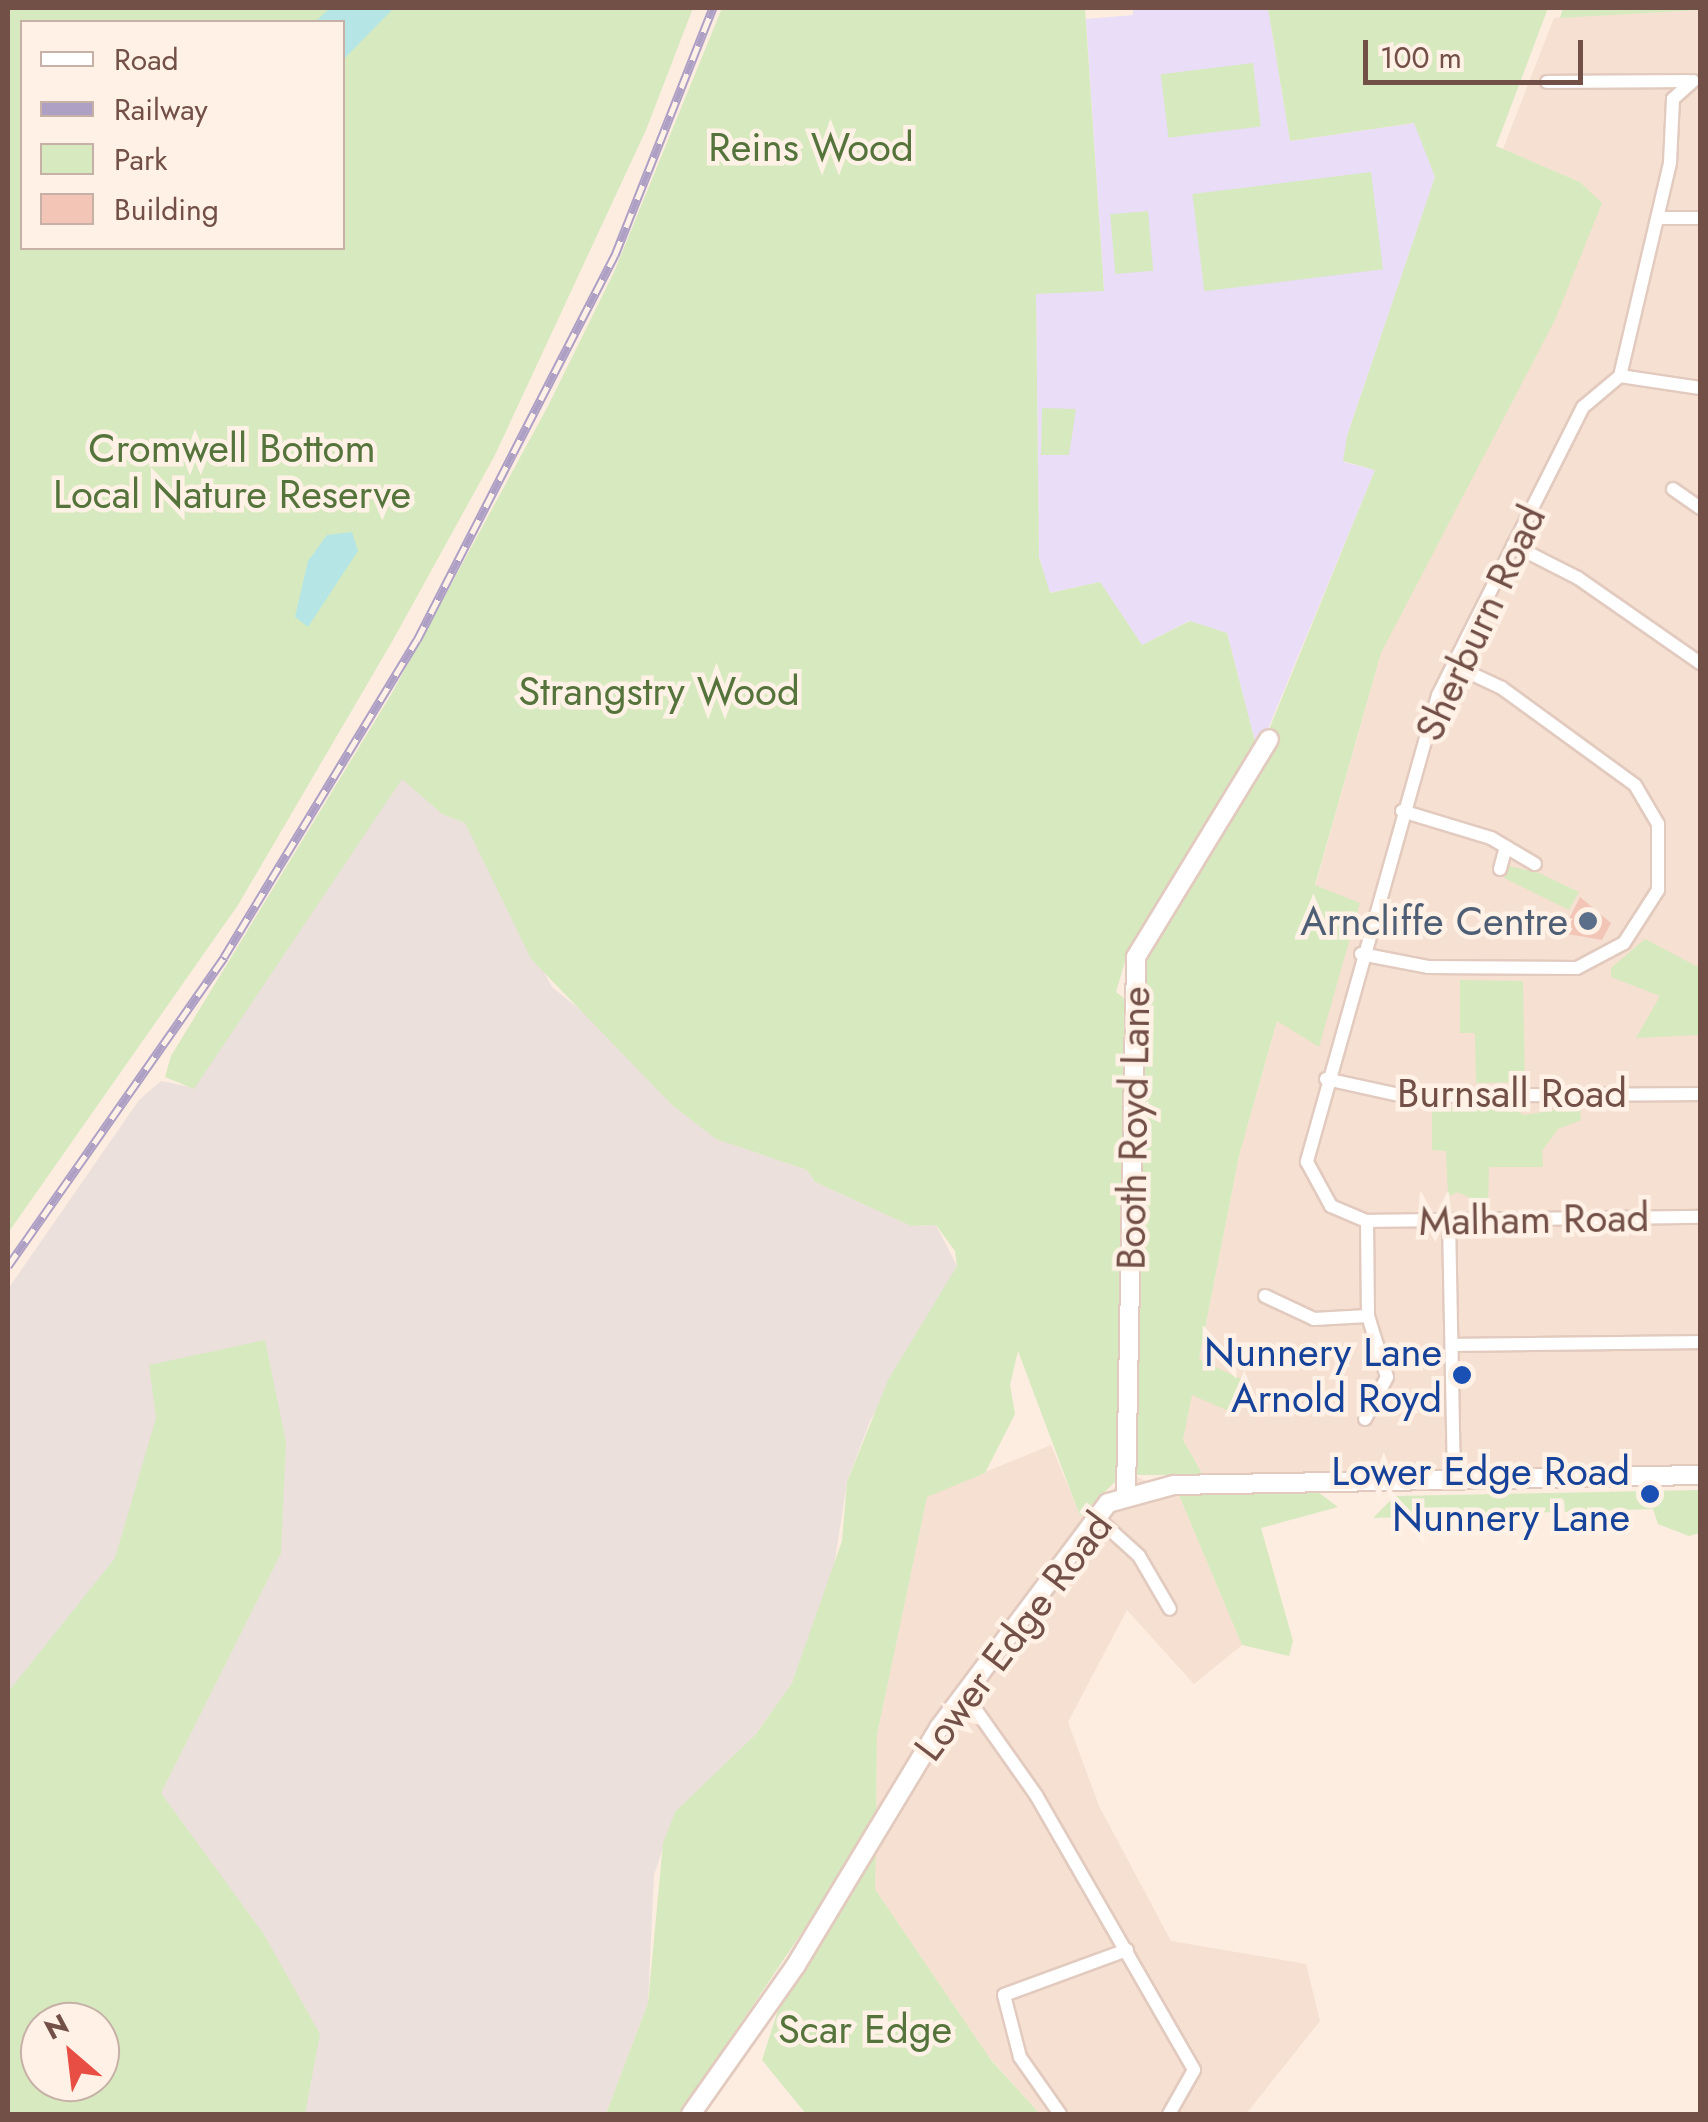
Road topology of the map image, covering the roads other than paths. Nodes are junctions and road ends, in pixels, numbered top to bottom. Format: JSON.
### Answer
{"nodes":[{"id":1,"x":1697,"y":81,"type":"edge"},
{"id":2,"x":1547,"y":82,"type":"dead end"},
{"id":3,"x":1659,"y":218,"type":"junction"},
{"id":4,"x":1700,"y":218,"type":"edge"},
{"id":5,"x":1620,"y":376,"type":"junction"},
{"id":6,"x":1700,"y":388,"type":"edge"},
{"id":7,"x":1673,"y":489,"type":"dead end"},
{"id":8,"x":1700,"y":508,"type":"edge"},
{"id":9,"x":1513,"y":545,"type":"junction"},
{"id":10,"x":1700,"y":664,"type":"edge"},
{"id":11,"x":1453,"y":665,"type":"junction"},
{"id":12,"x":1269,"y":739,"type":"dead end"},
{"id":13,"x":1402,"y":811,"type":"junction"},
{"id":14,"x":1506,"y":847,"type":"junction"},
{"id":15,"x":1535,"y":864,"type":"dead end"},
{"id":16,"x":1500,"y":868,"type":"dead end"},
{"id":17,"x":1361,"y":954,"type":"junction"},
{"id":18,"x":1326,"y":1079,"type":"junction"},
{"id":19,"x":1700,"y":1094,"type":"edge"},
{"id":20,"x":1700,"y":1217,"type":"edge"},
{"id":21,"x":1449,"y":1220,"type":"junction"},
{"id":22,"x":1367,"y":1221,"type":"junction"},
{"id":23,"x":1266,"y":1296,"type":"dead end"},
{"id":24,"x":1368,"y":1316,"type":"junction"},
{"id":25,"x":1700,"y":1342,"type":"edge"},
{"id":26,"x":1452,"y":1345,"type":"junction"},
{"id":27,"x":1365,"y":1418,"type":"dead end"},
{"id":28,"x":1700,"y":1476,"type":"edge"},
{"id":29,"x":1454,"y":1481,"type":"junction"},
{"id":30,"x":1126,"y":1494,"type":"junction"},
{"id":31,"x":1094,"y":1515,"type":"junction"},
{"id":32,"x":1170,"y":1609,"type":"dead end"},
{"id":33,"x":964,"y":1694,"type":"junction"},
{"id":34,"x":1127,"y":1950,"type":"junction"},
{"id":35,"x":691,"y":2114,"type":"edge"},
{"id":36,"x":1060,"y":2114,"type":"edge"},
{"id":37,"x":1169,"y":2114,"type":"edge"}],
"edges":[{"from":1,"to":2,"type":"street"},
{"from":1,"to":3,"type":"street"},
{"from":3,"to":4,"type":"street"},
{"from":3,"to":5,"type":"street"},
{"from":5,"to":6,"type":"street"},
{"from":5,"to":9,"type":"street","name":"Sherburn Road"},
{"from":7,"to":8,"type":"street"},
{"from":9,"to":10,"type":"street"},
{"from":9,"to":11,"type":"street","name":"Sherburn Road"},
{"from":11,"to":13,"type":"street","name":"Sherburn Road"},
{"from":11,"to":17,"type":"street"},
{"from":12,"to":30,"type":"street","name":"Booth Royd Lane"},
{"from":13,"to":14,"type":"street"},
{"from":13,"to":17,"type":"street","name":"Sherburn Road"},
{"from":14,"to":15,"type":"street"},
{"from":14,"to":16,"type":"street"},
{"from":17,"to":18,"type":"street","name":"Sherburn Road"},
{"from":18,"to":19,"type":"street","name":"Burnsall Road"},
{"from":18,"to":22,"type":"street","name":"Sherburn Road"},
{"from":20,"to":21,"type":"street","name":"Malham Road"},
{"from":21,"to":22,"type":"street","name":"Malham Road"},
{"from":21,"to":26,"type":"street"},
{"from":22,"to":24,"type":"street"},
{"from":23,"to":24,"type":"street"},
{"from":24,"to":27,"type":"street"},
{"from":25,"to":26,"type":"street"},
{"from":26,"to":29,"type":"street"},
{"from":28,"to":29,"type":"street","name":"Lower Edge Road"},
{"from":29,"to":30,"type":"street","name":"Lower Edge Road"},
{"from":30,"to":31,"type":"street","name":"Lower Edge Road"},
{"from":31,"to":32,"type":"street"},
{"from":31,"to":33,"type":"street","name":"Lower Edge Road"},
{"from":33,"to":34,"type":"street"},
{"from":33,"to":35,"type":"street","name":"Lower Edge Road"},
{"from":34,"to":36,"type":"street"},
{"from":34,"to":37,"type":"street"}]}
